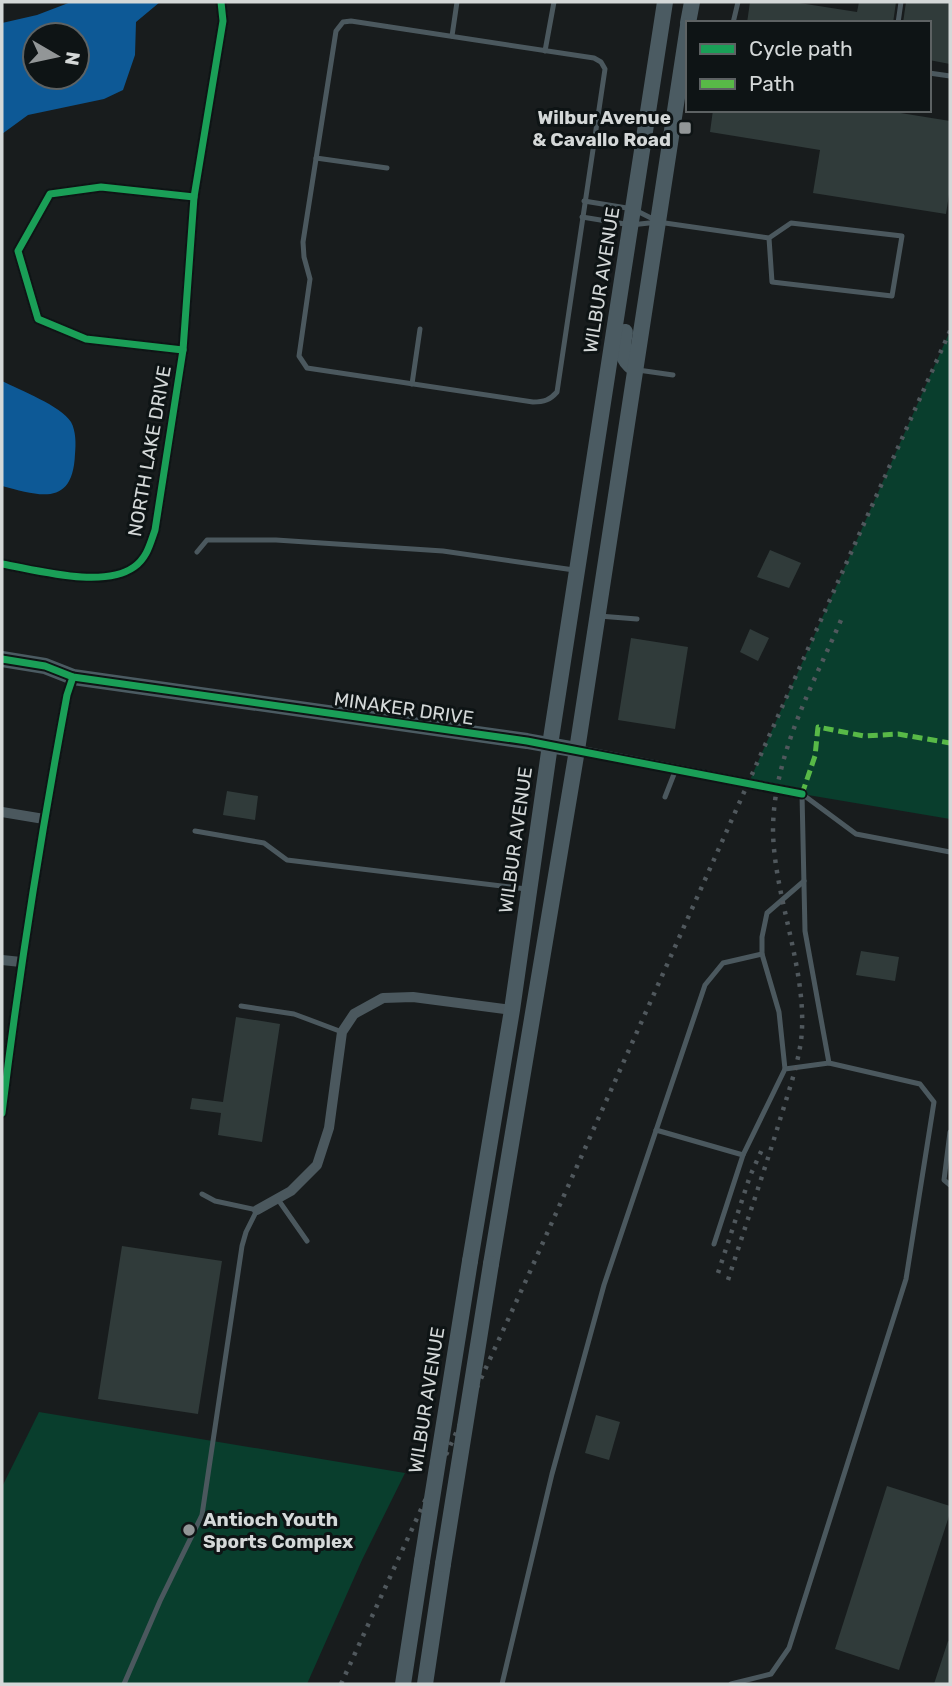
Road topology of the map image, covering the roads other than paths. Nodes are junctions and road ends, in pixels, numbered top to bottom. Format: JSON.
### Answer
{"nodes":[{"id":1,"x":221,"y":2,"type":"edge"},
{"id":2,"x":457,"y":2,"type":"edge"},
{"id":3,"x":554,"y":2,"type":"edge"},
{"id":4,"x":665,"y":2,"type":"edge"},
{"id":5,"x":692,"y":2,"type":"edge"},
{"id":6,"x":738,"y":2,"type":"edge"},
{"id":7,"x":901,"y":2,"type":"edge"},
{"id":8,"x":689,"y":21,"type":"edge"},
{"id":9,"x":733,"y":21,"type":"edge"},
{"id":10,"x":898,"y":21,"type":"edge"},
{"id":11,"x":452,"y":36,"type":"junction"},
{"id":12,"x":545,"y":51,"type":"junction"},
{"id":13,"x":685,"y":66,"type":"edge"},
{"id":14,"x":931,"y":73,"type":"edge"},
{"id":15,"x":950,"y":76,"type":"edge"},
{"id":16,"x":316,"y":158,"type":"junction"},
{"id":17,"x":387,"y":168,"type":"dead end"},
{"id":18,"x":194,"y":197,"type":"junction"},
{"id":19,"x":584,"y":201,"type":"junction"},
{"id":20,"x":632,"y":217,"type":"junction"},
{"id":21,"x":582,"y":218,"type":"junction"},
{"id":22,"x":658,"y":222,"type":"junction"},
{"id":23,"x":769,"y":238,"type":"junction"},
{"id":24,"x":620,"y":299,"type":"junction"},
{"id":25,"x":420,"y":329,"type":"dead end"},
{"id":26,"x":183,"y":349,"type":"junction"},
{"id":27,"x":635,"y":369,"type":"junction"},
{"id":28,"x":673,"y":375,"type":"dead end"},
{"id":29,"x":412,"y":384,"type":"junction"},
{"id":30,"x":197,"y":552,"type":"dead end"},
{"id":31,"x":2,"y":564,"type":"edge"},
{"id":32,"x":577,"y":570,"type":"junction"},
{"id":33,"x":597,"y":616,"type":"junction"},
{"id":34,"x":637,"y":619,"type":"dead end"},
{"id":35,"x":2,"y":659,"type":"edge"},
{"id":36,"x":73,"y":677,"type":"junction"},
{"id":37,"x":550,"y":745,"type":"junction"},
{"id":38,"x":577,"y":750,"type":"junction"},
{"id":39,"x":676,"y":769,"type":"junction"},
{"id":40,"x":802,"y":794,"type":"junction"},
{"id":41,"x":665,"y":797,"type":"dead end"},
{"id":42,"x":2,"y":812,"type":"edge"},
{"id":43,"x":44,"y":819,"type":"junction"},
{"id":44,"x":195,"y":831,"type":"dead end"},
{"id":45,"x":950,"y":852,"type":"edge"},
{"id":46,"x":804,"y":881,"type":"junction"},
{"id":47,"x":529,"y":890,"type":"junction"},
{"id":48,"x":762,"y":954,"type":"junction"},
{"id":49,"x":2,"y":960,"type":"edge"},
{"id":50,"x":21,"y":962,"type":"junction"},
{"id":51,"x":241,"y":1006,"type":"dead end"},
{"id":52,"x":512,"y":1010,"type":"junction"},
{"id":53,"x":533,"y":1013,"type":"junction"},
{"id":54,"x":342,"y":1032,"type":"junction"},
{"id":55,"x":829,"y":1063,"type":"junction"},
{"id":56,"x":785,"y":1069,"type":"junction"},
{"id":57,"x":2,"y":1110,"type":"edge"},
{"id":58,"x":656,"y":1130,"type":"junction"},
{"id":59,"x":950,"y":1132,"type":"edge"},
{"id":60,"x":743,"y":1155,"type":"junction"},
{"id":61,"x":950,"y":1185,"type":"edge"},
{"id":62,"x":202,"y":1194,"type":"dead end"},
{"id":63,"x":277,"y":1198,"type":"junction"},
{"id":64,"x":257,"y":1210,"type":"junction"},
{"id":65,"x":307,"y":1241,"type":"dead end"},
{"id":66,"x":714,"y":1244,"type":"dead end"},
{"id":67,"x":124,"y":1684,"type":"edge"},
{"id":68,"x":403,"y":1684,"type":"edge"},
{"id":69,"x":425,"y":1684,"type":"edge"},
{"id":70,"x":502,"y":1684,"type":"edge"},
{"id":71,"x":731,"y":1684,"type":"edge"}],
"edges":[{"from":1,"to":18,"type":"street","name":"NORTH LAKE DRIVE"},
{"from":2,"to":11,"type":"lane"},
{"from":3,"to":12,"type":"lane"},
{"from":4,"to":20,"type":"main road","name":"WILBUR AVENUE"},
{"from":5,"to":8,"type":"main road"},
{"from":6,"to":9,"type":"lane"},
{"from":7,"to":10,"type":"lane"},
{"from":11,"to":12,"type":"lane"},
{"from":11,"to":16,"type":"lane"},
{"from":12,"to":19,"type":"lane"},
{"from":13,"to":22,"type":"main road"},
{"from":14,"to":15,"type":"lane"},
{"from":16,"to":17,"type":"lane"},
{"from":16,"to":29,"type":"lane"},
{"from":18,"to":26,"type":"street","name":"NORTH LAKE DRIVE"},
{"from":18,"to":26,"type":"street"},
{"from":19,"to":20,"type":"lane"},
{"from":19,"to":21,"type":"lane"},
{"from":20,"to":21,"type":"lane"},
{"from":20,"to":22,"type":"lane"},
{"from":20,"to":22,"type":"lane"},
{"from":20,"to":24,"type":"main road","name":"WILBUR AVENUE"},
{"from":21,"to":29,"type":"lane"},
{"from":22,"to":23,"type":"lane"},
{"from":22,"to":27,"type":"main road"},
{"from":23,"to":23,"type":"lane"},
{"from":24,"to":27,"type":"main road"},
{"from":24,"to":32,"type":"main road","name":"WILBUR AVENUE"},
{"from":25,"to":29,"type":"lane"},
{"from":26,"to":31,"type":"street","name":"NORTH LAKE DRIVE"},
{"from":27,"to":28,"type":"lane"},
{"from":27,"to":33,"type":"main road"},
{"from":30,"to":32,"type":"lane"},
{"from":32,"to":37,"type":"main road","name":"WILBUR AVENUE"},
{"from":33,"to":34,"type":"lane"},
{"from":33,"to":38,"type":"main road"},
{"from":35,"to":36,"type":"main road","name":"MINAKER DRIVE"},
{"from":36,"to":37,"type":"main road","name":"MINAKER DRIVE"},
{"from":36,"to":43,"type":"street"},
{"from":37,"to":38,"type":"main road","name":"MINAKER DRIVE"},
{"from":37,"to":47,"type":"main road","name":"WILBUR AVENUE"},
{"from":38,"to":39,"type":"street","name":"MINAKER DRIVE"},
{"from":38,"to":53,"type":"main road"},
{"from":39,"to":40,"type":"street","name":"MINAKER DRIVE"},
{"from":39,"to":41,"type":"lane"},
{"from":40,"to":45,"type":"lane"},
{"from":40,"to":46,"type":"lane"},
{"from":42,"to":43,"type":"street"},
{"from":43,"to":50,"type":"street"},
{"from":44,"to":47,"type":"lane"},
{"from":46,"to":48,"type":"lane"},
{"from":46,"to":55,"type":"lane"},
{"from":47,"to":52,"type":"main road","name":"WILBUR AVENUE"},
{"from":48,"to":56,"type":"lane"},
{"from":48,"to":58,"type":"lane"},
{"from":49,"to":50,"type":"street"},
{"from":50,"to":57,"type":"street"},
{"from":51,"to":54,"type":"lane"},
{"from":52,"to":53,"type":"main road"},
{"from":52,"to":54,"type":"street"},
{"from":52,"to":68,"type":"main road","name":"WILBUR AVENUE","bridge":true},
{"from":53,"to":69,"type":"main road","bridge":true},
{"from":54,"to":63,"type":"street"},
{"from":55,"to":56,"type":"lane"},
{"from":55,"to":71,"type":"lane"},
{"from":56,"to":60,"type":"lane"},
{"from":58,"to":60,"type":"lane"},
{"from":58,"to":70,"type":"lane"},
{"from":59,"to":61,"type":"lane"},
{"from":60,"to":66,"type":"lane"},
{"from":62,"to":64,"type":"lane"},
{"from":63,"to":64,"type":"street"},
{"from":63,"to":65,"type":"lane"},
{"from":64,"to":67,"type":"lane"}]}
